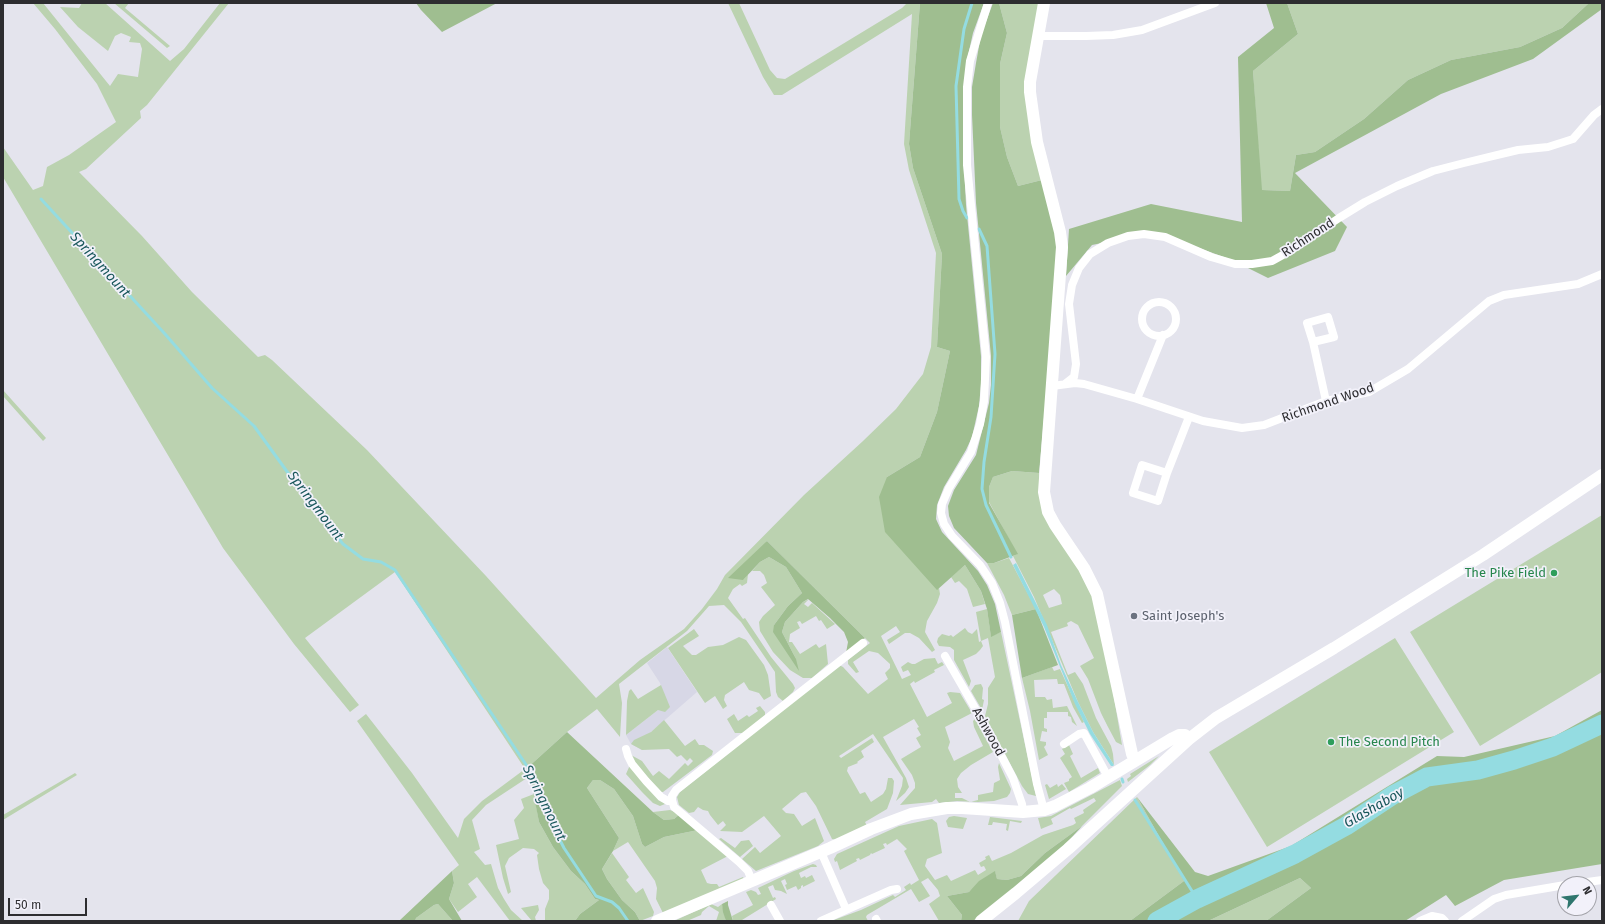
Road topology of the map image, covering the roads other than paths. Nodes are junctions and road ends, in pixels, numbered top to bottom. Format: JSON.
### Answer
{"nodes":[{"id":1,"x":988,"y":3,"type":"edge"},
{"id":2,"x":1044,"y":3,"type":"edge"},
{"id":3,"x":1215,"y":3,"type":"edge"},
{"id":4,"x":1038,"y":36,"type":"junction"},
{"id":5,"x":1602,"y":109,"type":"edge"},
{"id":6,"x":1602,"y":274,"type":"edge"},
{"id":7,"x":1163,"y":335,"type":"junction"},
{"id":8,"x":1313,"y":342,"type":"dead end"},
{"id":9,"x":1065,"y":384,"type":"junction"},
{"id":10,"x":1052,"y":386,"type":"junction"},
{"id":11,"x":1138,"y":399,"type":"junction"},
{"id":12,"x":1326,"y":401,"type":"junction"},
{"id":13,"x":1189,"y":417,"type":"junction"},
{"id":14,"x":1167,"y":473,"type":"junction"},
{"id":15,"x":1602,"y":475,"type":"edge"},
{"id":16,"x":863,"y":643,"type":"dead end"},
{"id":17,"x":945,"y":656,"type":"dead end"},
{"id":18,"x":1189,"y":739,"type":"junction"},
{"id":19,"x":1064,"y":744,"type":"dead end"},
{"id":20,"x":626,"y":749,"type":"dead end"},
{"id":21,"x":1135,"y":761,"type":"junction"},
{"id":22,"x":1108,"y":777,"type":"junction"},
{"id":23,"x":672,"y":800,"type":"junction"},
{"id":24,"x":1044,"y":810,"type":"junction"},
{"id":25,"x":1022,"y":812,"type":"junction"},
{"id":26,"x":821,"y":852,"type":"junction"},
{"id":27,"x":752,"y":881,"type":"junction"},
{"id":28,"x":1557,"y":886,"type":"edge"},
{"id":29,"x":897,"y":889,"type":"dead end"},
{"id":30,"x":771,"y":905,"type":"dead end"},
{"id":31,"x":846,"y":909,"type":"junction"},
{"id":32,"x":986,"y":919,"type":"edge"},
{"id":33,"x":658,"y":921,"type":"edge"},
{"id":34,"x":780,"y":921,"type":"edge"},
{"id":35,"x":821,"y":921,"type":"edge"},
{"id":36,"x":1420,"y":921,"type":"edge"},
{"id":37,"x":1445,"y":921,"type":"edge"},
{"id":38,"x":1462,"y":921,"type":"edge"}],
"edges":[{"from":1,"to":24,"type":"street"},
{"from":2,"to":4,"type":"main road"},
{"from":3,"to":4,"type":"street"},
{"from":4,"to":10,"type":"main road"},
{"from":5,"to":9,"type":"street","name":"Richmond"},
{"from":6,"to":12,"type":"street","name":"Richmond Wood"},
{"from":7,"to":7,"type":"street"},
{"from":7,"to":11,"type":"street"},
{"from":8,"to":12,"type":"street"},
{"from":9,"to":10,"type":"street","name":"Richmond Wood"},
{"from":9,"to":11,"type":"street","name":"Richmond Wood"},
{"from":10,"to":21,"type":"main road"},
{"from":11,"to":13,"type":"street","name":"Richmond Wood"},
{"from":12,"to":13,"type":"street","name":"Richmond Wood"},
{"from":13,"to":14,"type":"street"},
{"from":14,"to":14,"type":"street"},
{"from":15,"to":18,"type":"main road"},
{"from":16,"to":23,"type":"street"},
{"from":17,"to":25,"type":"street","name":"Ashwood"},
{"from":18,"to":21,"type":"main road"},
{"from":18,"to":32,"type":"main road"},
{"from":19,"to":22,"type":"street"},
{"from":20,"to":23,"type":"street"},
{"from":21,"to":22,"type":"main road"},
{"from":22,"to":24,"type":"main road"},
{"from":23,"to":27,"type":"street"},
{"from":24,"to":25,"type":"main road"},
{"from":25,"to":26,"type":"main road"},
{"from":26,"to":27,"type":"main road"},
{"from":26,"to":31,"type":"street"},
{"from":27,"to":33,"type":"main road"},
{"from":28,"to":38,"type":"street"},
{"from":29,"to":31,"type":"street"},
{"from":30,"to":34,"type":"street"},
{"from":31,"to":35,"type":"street"},
{"from":36,"to":37,"type":"street"}]}
